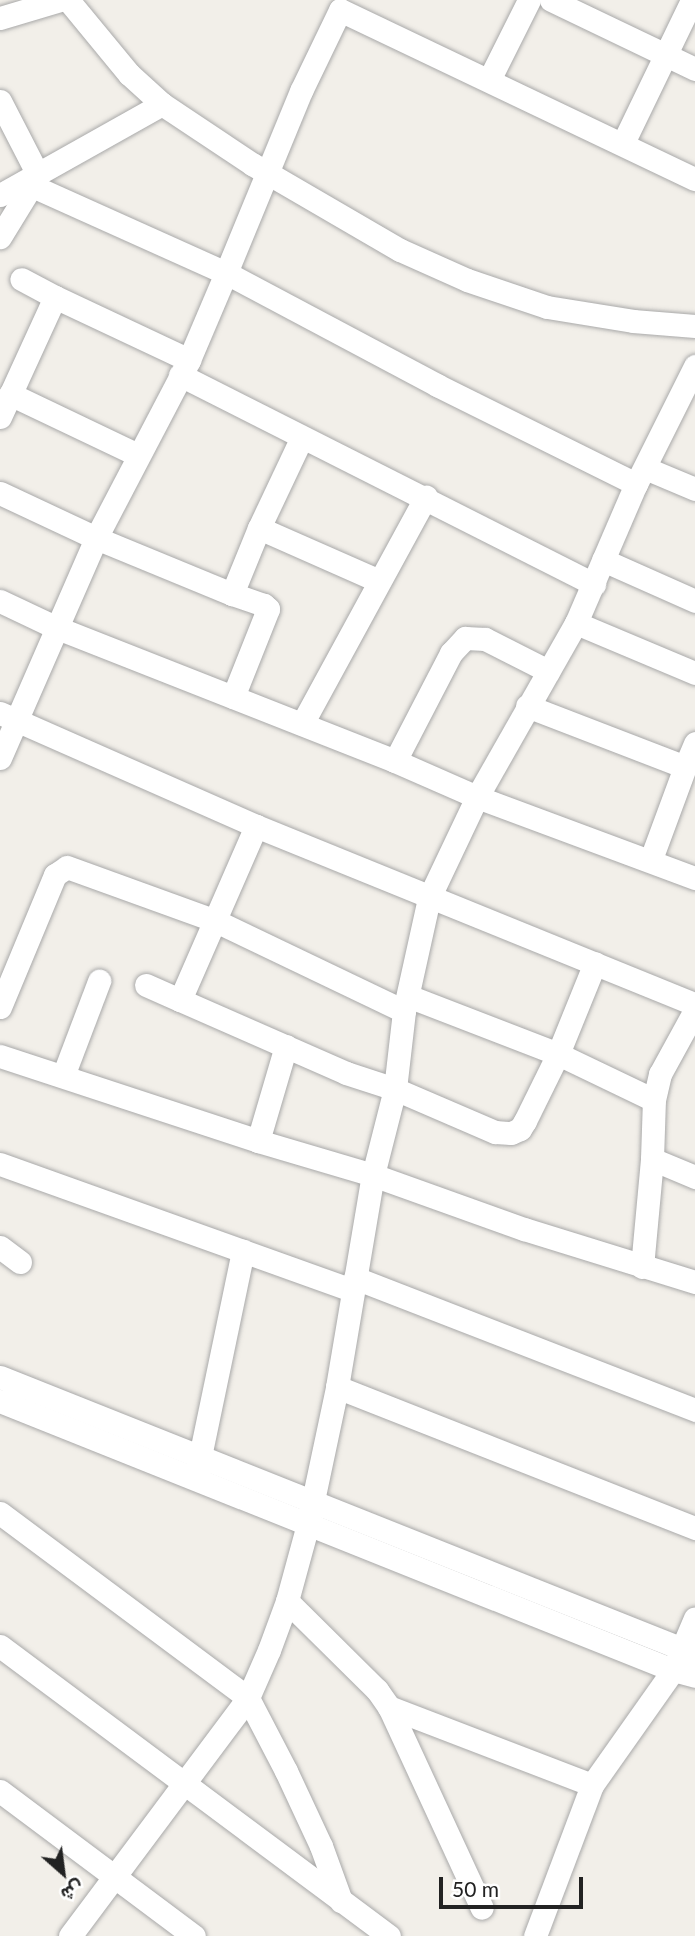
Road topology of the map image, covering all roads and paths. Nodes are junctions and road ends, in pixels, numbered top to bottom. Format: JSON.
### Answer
{"nodes":[{"id":1,"x":60,"y":0,"type":"edge"},
{"id":2,"x":68,"y":0,"type":"edge"},
{"id":3,"x":529,"y":0,"type":"edge"},
{"id":4,"x":551,"y":0,"type":"edge"},
{"id":5,"x":692,"y":0,"type":"edge"},
{"id":6,"x":342,"y":5,"type":"edge"},
{"id":7,"x":0,"y":18,"type":"edge"},
{"id":8,"x":667,"y":58,"type":"junction"},
{"id":9,"x":695,"y":69,"type":"edge"},
{"id":10,"x":489,"y":80,"type":"junction"},
{"id":11,"x":0,"y":101,"type":"edge"},
{"id":12,"x":162,"y":104,"type":"junction"},
{"id":13,"x":623,"y":143,"type":"junction"},
{"id":14,"x":269,"y":174,"type":"junction"},
{"id":15,"x":695,"y":179,"type":"edge"},
{"id":16,"x":35,"y":180,"type":"junction"},
{"id":17,"x":0,"y":195,"type":"edge"},
{"id":18,"x":0,"y":237,"type":"edge"},
{"id":19,"x":226,"y":273,"type":"junction"},
{"id":20,"x":20,"y":279,"type":"dead end"},
{"id":21,"x":55,"y":297,"type":"junction"},
{"id":22,"x":695,"y":326,"type":"edge"},
{"id":23,"x":695,"y":366,"type":"edge"},
{"id":24,"x":184,"y":368,"type":"junction"},
{"id":25,"x":10,"y":394,"type":"junction"},
{"id":26,"x":0,"y":417,"type":"edge"},
{"id":27,"x":301,"y":439,"type":"junction"},
{"id":28,"x":138,"y":455,"type":"junction"},
{"id":29,"x":640,"y":476,"type":"junction"},
{"id":30,"x":695,"y":489,"type":"edge"},
{"id":31,"x":0,"y":493,"type":"edge"},
{"id":32,"x":426,"y":497,"type":"junction"},
{"id":33,"x":259,"y":528,"type":"junction"},
{"id":34,"x":96,"y":538,"type":"junction"},
{"id":35,"x":603,"y":560,"type":"junction"},
{"id":36,"x":379,"y":581,"type":"junction"},
{"id":37,"x":594,"y":584,"type":"junction"},
{"id":38,"x":232,"y":594,"type":"junction"},
{"id":39,"x":0,"y":601,"type":"edge"},
{"id":40,"x":695,"y":601,"type":"edge"},
{"id":41,"x":576,"y":623,"type":"junction"},
{"id":42,"x":55,"y":626,"type":"junction"},
{"id":43,"x":548,"y":671,"type":"junction"},
{"id":44,"x":695,"y":673,"type":"edge"},
{"id":45,"x":233,"y":697,"type":"junction"},
{"id":46,"x":527,"y":706,"type":"junction"},
{"id":47,"x":8,"y":716,"type":"edge"},
{"id":48,"x":302,"y":724,"type":"junction"},
{"id":49,"x":695,"y":743,"type":"edge"},
{"id":50,"x":0,"y":758,"type":"edge"},
{"id":51,"x":395,"y":761,"type":"junction"},
{"id":52,"x":685,"y":766,"type":"junction"},
{"id":53,"x":477,"y":797,"type":"junction"},
{"id":54,"x":256,"y":826,"type":"junction"},
{"id":55,"x":651,"y":859,"type":"junction"},
{"id":56,"x":695,"y":878,"type":"edge"},
{"id":57,"x":429,"y":898,"type":"junction"},
{"id":58,"x":216,"y":921,"type":"junction"},
{"id":59,"x":595,"y":963,"type":"junction"},
{"id":60,"x":99,"y":981,"type":"dead end"},
{"id":61,"x":146,"y":985,"type":"dead end"},
{"id":62,"x":180,"y":1000,"type":"junction"},
{"id":63,"x":406,"y":1003,"type":"junction"},
{"id":64,"x":695,"y":1004,"type":"edge"},
{"id":65,"x":0,"y":1007,"type":"edge"},
{"id":66,"x":695,"y":1010,"type":"edge"},
{"id":67,"x":286,"y":1046,"type":"junction"},
{"id":68,"x":558,"y":1054,"type":"junction"},
{"id":69,"x":0,"y":1056,"type":"edge"},
{"id":70,"x":63,"y":1076,"type":"junction"},
{"id":71,"x":395,"y":1089,"type":"junction"},
{"id":72,"x":654,"y":1100,"type":"junction"},
{"id":73,"x":258,"y":1141,"type":"junction"},
{"id":74,"x":652,"y":1159,"type":"junction"},
{"id":75,"x":0,"y":1164,"type":"edge"},
{"id":76,"x":373,"y":1175,"type":"junction"},
{"id":77,"x":695,"y":1177,"type":"edge"},
{"id":78,"x":0,"y":1247,"type":"edge"},
{"id":79,"x":243,"y":1251,"type":"junction"},
{"id":80,"x":20,"y":1262,"type":"dead end"},
{"id":81,"x":642,"y":1267,"type":"junction"},
{"id":82,"x":695,"y":1282,"type":"edge"},
{"id":83,"x":353,"y":1284,"type":"junction"},
{"id":84,"x":0,"y":1377,"type":"edge"},
{"id":85,"x":337,"y":1387,"type":"junction"},
{"id":86,"x":0,"y":1401,"type":"edge"},
{"id":87,"x":695,"y":1410,"type":"edge"},
{"id":88,"x":198,"y":1469,"type":"junction"},
{"id":89,"x":310,"y":1512,"type":"junction"},
{"id":90,"x":0,"y":1513,"type":"edge"},
{"id":91,"x":695,"y":1528,"type":"edge"},
{"id":92,"x":287,"y":1601,"type":"junction"},
{"id":93,"x":695,"y":1618,"type":"edge"},
{"id":94,"x":635,"y":1628,"type":"junction"},
{"id":95,"x":0,"y":1646,"type":"edge"},
{"id":96,"x":626,"y":1649,"type":"junction"},
{"id":97,"x":689,"y":1651,"type":"edge"},
{"id":98,"x":684,"y":1673,"type":"edge"},
{"id":99,"x":248,"y":1698,"type":"junction"},
{"id":100,"x":389,"y":1707,"type":"junction"},
{"id":101,"x":185,"y":1784,"type":"junction"},
{"id":102,"x":592,"y":1785,"type":"junction"},
{"id":103,"x":0,"y":1791,"type":"edge"},
{"id":104,"x":115,"y":1875,"type":"junction"},
{"id":105,"x":341,"y":1901,"type":"junction"},
{"id":106,"x":482,"y":1908,"type":"dead end"},
{"id":107,"x":70,"y":1936,"type":"edge"},
{"id":108,"x":194,"y":1936,"type":"edge"},
{"id":109,"x":389,"y":1936,"type":"edge"},
{"id":110,"x":535,"y":1936,"type":"edge"}],
"edges":[{"from":1,"to":7,"type":"street"},
{"from":2,"to":12,"type":"street"},
{"from":3,"to":10,"type":"street"},
{"from":4,"to":8,"type":"street"},
{"from":5,"to":8,"type":"street"},
{"from":6,"to":10,"type":"street"},
{"from":6,"to":14,"type":"street"},
{"from":8,"to":9,"type":"street"},
{"from":8,"to":13,"type":"street"},
{"from":10,"to":13,"type":"street"},
{"from":11,"to":16,"type":"street"},
{"from":12,"to":14,"type":"street"},
{"from":12,"to":16,"type":"street"},
{"from":13,"to":15,"type":"street"},
{"from":14,"to":19,"type":"street"},
{"from":14,"to":22,"type":"street"},
{"from":16,"to":17,"type":"street"},
{"from":16,"to":18,"type":"street"},
{"from":16,"to":19,"type":"street"},
{"from":19,"to":24,"type":"street"},
{"from":19,"to":29,"type":"street"},
{"from":20,"to":21,"type":"street"},
{"from":21,"to":24,"type":"street"},
{"from":21,"to":25,"type":"street"},
{"from":23,"to":29,"type":"street"},
{"from":24,"to":27,"type":"street"},
{"from":24,"to":28,"type":"street"},
{"from":25,"to":26,"type":"street"},
{"from":25,"to":28,"type":"street"},
{"from":27,"to":32,"type":"street"},
{"from":27,"to":33,"type":"street"},
{"from":28,"to":34,"type":"street"},
{"from":29,"to":30,"type":"street"},
{"from":29,"to":35,"type":"street"},
{"from":31,"to":34,"type":"street"},
{"from":32,"to":36,"type":"street"},
{"from":32,"to":37,"type":"street"},
{"from":33,"to":36,"type":"street"},
{"from":33,"to":38,"type":"street"},
{"from":34,"to":38,"type":"street"},
{"from":34,"to":42,"type":"street"},
{"from":35,"to":37,"type":"street"},
{"from":35,"to":40,"type":"street"},
{"from":36,"to":48,"type":"street"},
{"from":37,"to":41,"type":"street"},
{"from":38,"to":45,"type":"street"},
{"from":39,"to":42,"type":"street"},
{"from":41,"to":43,"type":"street"},
{"from":41,"to":44,"type":"street"},
{"from":42,"to":45,"type":"street"},
{"from":42,"to":47,"type":"street"},
{"from":43,"to":46,"type":"street"},
{"from":43,"to":51,"type":"street"},
{"from":45,"to":48,"type":"street"},
{"from":46,"to":52,"type":"street"},
{"from":46,"to":53,"type":"street"},
{"from":47,"to":50,"type":"street"},
{"from":47,"to":54,"type":"street"},
{"from":48,"to":51,"type":"street"},
{"from":49,"to":52,"type":"street"},
{"from":51,"to":53,"type":"street"},
{"from":52,"to":55,"type":"street"},
{"from":53,"to":55,"type":"street"},
{"from":53,"to":57,"type":"street"},
{"from":54,"to":57,"type":"street"},
{"from":54,"to":58,"type":"street"},
{"from":55,"to":56,"type":"street"},
{"from":57,"to":59,"type":"street"},
{"from":57,"to":63,"type":"street"},
{"from":58,"to":62,"type":"street"},
{"from":58,"to":63,"type":"street"},
{"from":58,"to":65,"type":"street"},
{"from":59,"to":64,"type":"street"},
{"from":59,"to":68,"type":"street"},
{"from":60,"to":70,"type":"street"},
{"from":61,"to":62,"type":"street"},
{"from":62,"to":67,"type":"street"},
{"from":63,"to":68,"type":"street"},
{"from":63,"to":71,"type":"street"},
{"from":66,"to":72,"type":"street"},
{"from":67,"to":71,"type":"street"},
{"from":67,"to":73,"type":"street"},
{"from":68,"to":71,"type":"street"},
{"from":68,"to":72,"type":"street"},
{"from":69,"to":70,"type":"street"},
{"from":70,"to":73,"type":"street"},
{"from":71,"to":76,"type":"street"},
{"from":72,"to":74,"type":"street"},
{"from":73,"to":76,"type":"street"},
{"from":74,"to":77,"type":"street"},
{"from":74,"to":81,"type":"street"},
{"from":75,"to":79,"type":"street"},
{"from":76,"to":81,"type":"street"},
{"from":76,"to":83,"type":"street"},
{"from":78,"to":80,"type":"street"},
{"from":79,"to":83,"type":"street"},
{"from":79,"to":88,"type":"street"},
{"from":81,"to":82,"type":"street"},
{"from":83,"to":85,"type":"street"},
{"from":83,"to":87,"type":"street"},
{"from":84,"to":88,"type":"street"},
{"from":85,"to":89,"type":"street"},
{"from":85,"to":91,"type":"street"},
{"from":86,"to":88,"type":"street"},
{"from":88,"to":89,"type":"street"},
{"from":89,"to":92,"type":"street"},
{"from":89,"to":94,"type":"street"},
{"from":89,"to":96,"type":"street"},
{"from":90,"to":99,"type":"street"},
{"from":92,"to":99,"type":"street"},
{"from":92,"to":100,"type":"street"},
{"from":93,"to":97,"type":"street"},
{"from":94,"to":96,"type":"street"},
{"from":94,"to":97,"type":"street"},
{"from":95,"to":101,"type":"street"},
{"from":96,"to":98,"type":"street"},
{"from":97,"to":98,"type":"street"},
{"from":98,"to":102,"type":"street"},
{"from":99,"to":101,"type":"street"},
{"from":99,"to":105,"type":"street"},
{"from":100,"to":102,"type":"street"},
{"from":100,"to":106,"type":"street"},
{"from":101,"to":104,"type":"street"},
{"from":101,"to":105,"type":"street"},
{"from":102,"to":110,"type":"street"},
{"from":103,"to":104,"type":"street"},
{"from":104,"to":107,"type":"street"},
{"from":104,"to":108,"type":"street"},
{"from":105,"to":109,"type":"street"}]}
